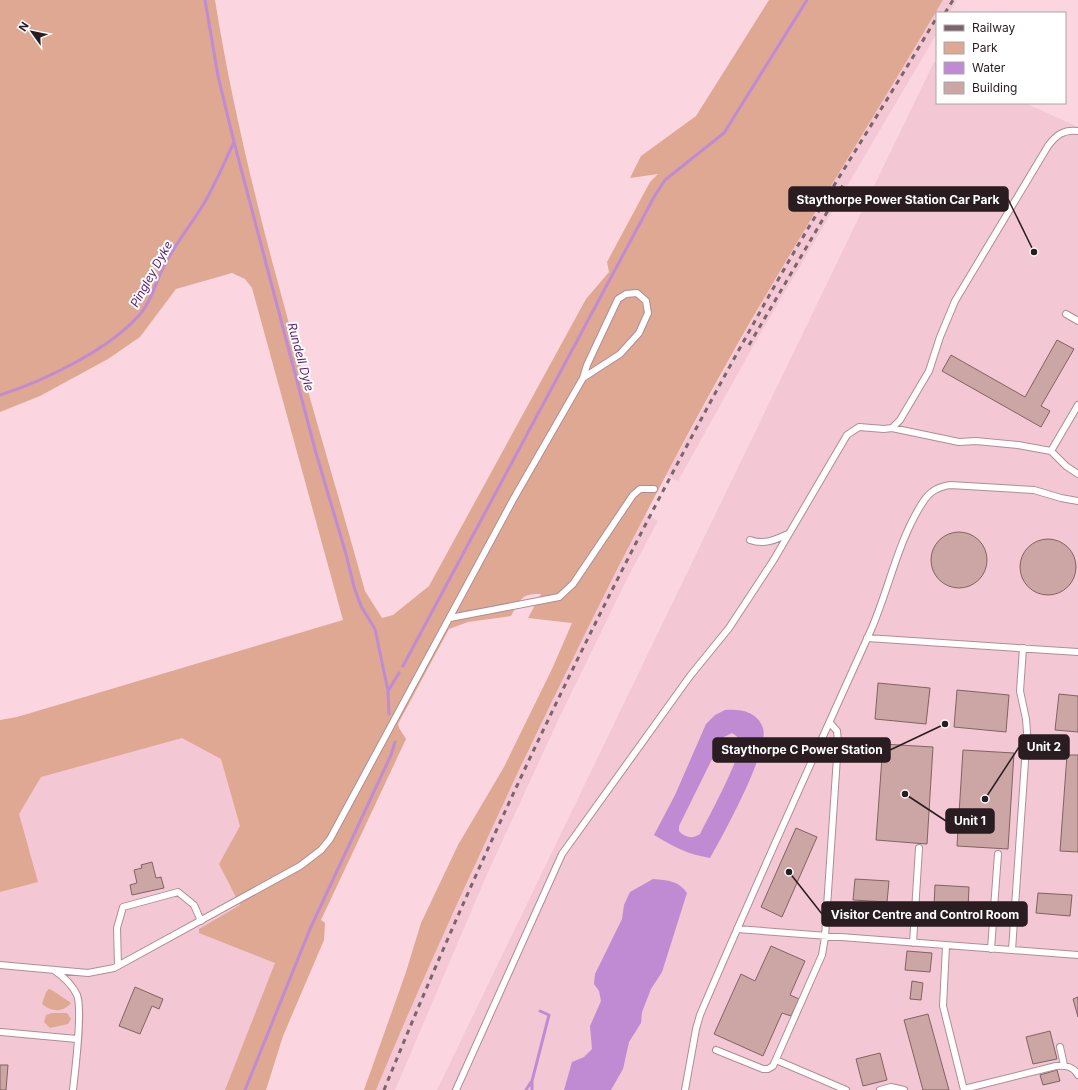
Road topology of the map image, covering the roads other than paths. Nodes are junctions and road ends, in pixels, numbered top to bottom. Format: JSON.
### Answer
{"nodes":[{"id":1,"x":1078,"y":131,"type":"edge"},
{"id":2,"x":1066,"y":314,"type":"dead end"},
{"id":3,"x":1078,"y":321,"type":"edge"},
{"id":4,"x":583,"y":378,"type":"junction"},
{"id":5,"x":1078,"y":405,"type":"edge"},
{"id":6,"x":892,"y":428,"type":"junction"},
{"id":7,"x":1050,"y":450,"type":"junction"},
{"id":8,"x":1078,"y":474,"type":"edge"},
{"id":9,"x":654,"y":489,"type":"dead end"},
{"id":10,"x":1078,"y":501,"type":"edge"},
{"id":11,"x":789,"y":534,"type":"junction"},
{"id":12,"x":750,"y":540,"type":"dead end"},
{"id":13,"x":450,"y":618,"type":"junction"},
{"id":14,"x":867,"y":638,"type":"junction"},
{"id":15,"x":1023,"y":648,"type":"junction"},
{"id":16,"x":1078,"y":652,"type":"edge"},
{"id":17,"x":830,"y":723,"type":"junction"},
{"id":18,"x":919,"y":848,"type":"dead end"},
{"id":19,"x":998,"y":854,"type":"dead end"},
{"id":20,"x":200,"y":921,"type":"junction"},
{"id":21,"x":737,"y":930,"type":"junction"},
{"id":22,"x":825,"y":937,"type":"junction"},
{"id":23,"x":913,"y":943,"type":"junction"},
{"id":24,"x":946,"y":946,"type":"junction"},
{"id":25,"x":991,"y":949,"type":"junction"},
{"id":26,"x":1012,"y":950,"type":"junction"},
{"id":27,"x":1078,"y":955,"type":"edge"},
{"id":28,"x":0,"y":965,"type":"edge"},
{"id":29,"x":118,"y":966,"type":"junction"},
{"id":30,"x":54,"y":970,"type":"junction"},
{"id":31,"x":1,"y":1032,"type":"dead end"},
{"id":32,"x":77,"y":1039,"type":"junction"},
{"id":33,"x":1060,"y":1047,"type":"dead end"},
{"id":34,"x":716,"y":1050,"type":"dead end"},
{"id":35,"x":776,"y":1060,"type":"junction"},
{"id":36,"x":1064,"y":1065,"type":"junction"},
{"id":37,"x":1078,"y":1075,"type":"edge"},
{"id":38,"x":73,"y":1090,"type":"edge"},
{"id":39,"x":456,"y":1090,"type":"edge"},
{"id":40,"x":685,"y":1090,"type":"edge"},
{"id":41,"x":846,"y":1090,"type":"edge"},
{"id":42,"x":880,"y":1090,"type":"edge"},
{"id":43,"x":904,"y":1090,"type":"edge"},
{"id":44,"x":964,"y":1090,"type":"edge"}],
"edges":[{"from":1,"to":6,"type":"lane"},
{"from":2,"to":3,"type":"lane"},
{"from":4,"to":4,"type":"lane"},
{"from":4,"to":13,"type":"lane"},
{"from":5,"to":7,"type":"lane"},
{"from":6,"to":7,"type":"lane"},
{"from":6,"to":11,"type":"lane"},
{"from":7,"to":8,"type":"lane"},
{"from":9,"to":13,"type":"lane"},
{"from":10,"to":14,"type":"lane"},
{"from":11,"to":12,"type":"lane"},
{"from":11,"to":39,"type":"lane"},
{"from":13,"to":20,"type":"lane"},
{"from":14,"to":15,"type":"lane"},
{"from":14,"to":17,"type":"lane"},
{"from":15,"to":16,"type":"lane"},
{"from":15,"to":26,"type":"lane"},
{"from":17,"to":21,"type":"lane"},
{"from":17,"to":22,"type":"lane"},
{"from":18,"to":23,"type":"lane"},
{"from":19,"to":25,"type":"lane"},
{"from":20,"to":29,"type":"lane"},
{"from":20,"to":29,"type":"lane"},
{"from":21,"to":22,"type":"lane"},
{"from":21,"to":40,"type":"lane"},
{"from":22,"to":23,"type":"lane"},
{"from":22,"to":35,"type":"lane"},
{"from":23,"to":24,"type":"lane"},
{"from":24,"to":25,"type":"lane"},
{"from":24,"to":44,"type":"lane"},
{"from":25,"to":26,"type":"lane"},
{"from":26,"to":27,"type":"lane"},
{"from":28,"to":30,"type":"lane"},
{"from":29,"to":30,"type":"lane"},
{"from":30,"to":32,"type":"lane"},
{"from":31,"to":32,"type":"lane"},
{"from":32,"to":38,"type":"lane"},
{"from":33,"to":36,"type":"lane"},
{"from":34,"to":35,"type":"lane"},
{"from":35,"to":41,"type":"lane"},
{"from":36,"to":37,"type":"lane"},
{"from":36,"to":44,"type":"lane"},
{"from":42,"to":43,"type":"lane"}]}
